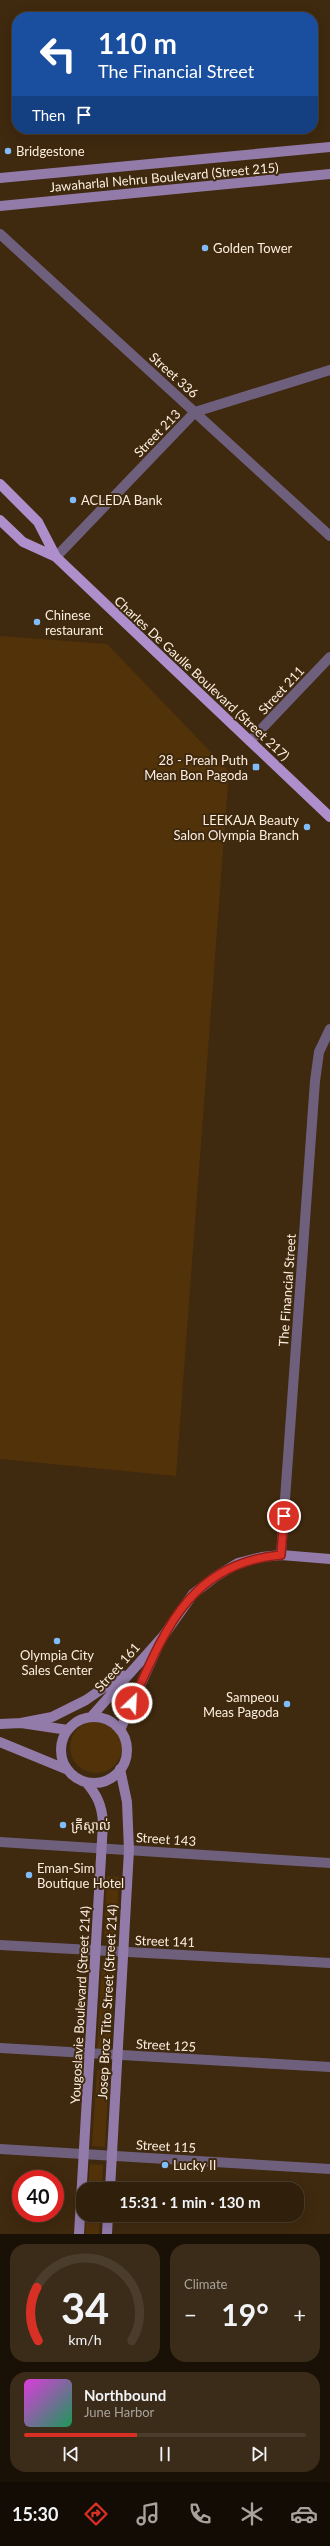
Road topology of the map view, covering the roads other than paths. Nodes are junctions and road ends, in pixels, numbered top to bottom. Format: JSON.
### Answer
{"nodes":[{"id":1,"x":330,"y":147,"type":"edge"},
{"id":2,"x":330,"y":174,"type":"edge"},
{"id":3,"x":0,"y":178,"type":"edge"},
{"id":4,"x":0,"y":206,"type":"edge"},
{"id":5,"x":0,"y":234,"type":"edge"},
{"id":6,"x":330,"y":370,"type":"edge"},
{"id":7,"x":196,"y":412,"type":"junction"},
{"id":8,"x":0,"y":484,"type":"edge"},
{"id":9,"x":0,"y":520,"type":"edge"},
{"id":10,"x":330,"y":536,"type":"edge"},
{"id":11,"x":56,"y":558,"type":"junction"},
{"id":12,"x":330,"y":657,"type":"edge"},
{"id":13,"x":250,"y":742,"type":"junction"},
{"id":14,"x":330,"y":817,"type":"edge"},
{"id":15,"x":330,"y":1029,"type":"edge"},
{"id":16,"x":281,"y":1555,"type":"junction"},
{"id":17,"x":330,"y":1559,"type":"edge"},
{"id":18,"x":164,"y":1635,"type":"junction"},
{"id":19,"x":140,"y":1660,"type":"junction"},
{"id":20,"x":91,"y":1717,"type":"junction"},
{"id":21,"x":21,"y":1723,"type":"junction"},
{"id":22,"x":0,"y":1724,"type":"edge"},
{"id":23,"x":68,"y":1730,"type":"junction"},
{"id":24,"x":120,"y":1730,"type":"junction"},
{"id":25,"x":0,"y":1742,"type":"edge"},
{"id":26,"x":120,"y":1769,"type":"junction"},
{"id":27,"x":68,"y":1770,"type":"junction"},
{"id":28,"x":86,"y":1782,"type":"junction"},
{"id":29,"x":0,"y":1842,"type":"edge"},
{"id":30,"x":102,"y":1848,"type":"junction"},
{"id":31,"x":129,"y":1850,"type":"junction"},
{"id":32,"x":330,"y":1862,"type":"edge"},
{"id":33,"x":0,"y":1945,"type":"edge"},
{"id":34,"x":96,"y":1951,"type":"junction"},
{"id":35,"x":123,"y":1952,"type":"junction"},
{"id":36,"x":330,"y":1963,"type":"edge"},
{"id":37,"x":0,"y":2048,"type":"edge"},
{"id":38,"x":90,"y":2053,"type":"junction"},
{"id":39,"x":117,"y":2055,"type":"junction"},
{"id":40,"x":330,"y":2067,"type":"edge"},
{"id":41,"x":0,"y":2149,"type":"edge"},
{"id":42,"x":84,"y":2154,"type":"junction"},
{"id":43,"x":112,"y":2156,"type":"junction"},
{"id":44,"x":330,"y":2169,"type":"edge"},
{"id":45,"x":110,"y":2182,"type":"edge"},
{"id":46,"x":108,"y":2222,"type":"edge"},
{"id":47,"x":79,"y":2234,"type":"edge"},
{"id":48,"x":107,"y":2234,"type":"edge"}],
"edges":[{"from":1,"to":3,"type":"street","name":"Jawaharlal Nehru Boulevard (Street 215)"},
{"from":2,"to":4,"type":"street","name":"Jawaharlal Nehru Boulevard (Street 215)"},
{"from":5,"to":7,"type":"street","name":"Street 336"},
{"from":6,"to":7,"type":"street","name":"Street 213"},
{"from":7,"to":10,"type":"street","name":"Street 336"},
{"from":7,"to":11,"type":"street","name":"Street 213"},
{"from":8,"to":11,"type":"main road","name":"Charles De Gaulle Boulevard (Street 217)"},
{"from":9,"to":11,"type":"main road","name":"Charles De Gaulle Boulevard (Street 217)"},
{"from":11,"to":13,"type":"main road","name":"Charles De Gaulle Boulevard (Street 217)"},
{"from":12,"to":13,"type":"street","name":"Street 211"},
{"from":13,"to":14,"type":"main road","name":"Charles De Gaulle Boulevard (Street 217)"},
{"from":15,"to":16,"type":"street","name":"The Financial Street"},
{"from":16,"to":17,"type":"street","name":"Street 161"},
{"from":16,"to":18,"type":"street","name":"Street 161"},
{"from":18,"to":19,"type":"street","name":"Street 161"},
{"from":18,"to":24,"type":"street","name":"Street 161"},
{"from":19,"to":20,"type":"street","name":"Street 161"},
{"from":19,"to":21,"type":"street"},
{"from":20,"to":23,"type":"street"},
{"from":20,"to":24,"type":"street"},
{"from":21,"to":22,"type":"street"},
{"from":21,"to":23,"type":"street"},
{"from":23,"to":27,"type":"street"},
{"from":24,"to":26,"type":"street"},
{"from":25,"to":27,"type":"street"},
{"from":26,"to":28,"type":"street"},
{"from":26,"to":31,"type":"street","name":"Josep Broz Tito Street (Street 214)"},
{"from":27,"to":28,"type":"street"},
{"from":28,"to":30,"type":"street","name":"Yougoslavie Boulevard (Street 214)"},
{"from":29,"to":30,"type":"street","name":"Street 143"},
{"from":30,"to":31,"type":"street","name":"Street 143"},
{"from":30,"to":34,"type":"street","name":"Yougoslavie Boulevard (Street 214)"},
{"from":31,"to":32,"type":"street","name":"Street 143"},
{"from":31,"to":35,"type":"street","name":"Josep Broz Tito Street (Street 214)"},
{"from":33,"to":34,"type":"street","name":"Street 141"},
{"from":34,"to":35,"type":"street","name":"Street 141"},
{"from":34,"to":38,"type":"street","name":"Yougoslavie Boulevard (Street 214)"},
{"from":35,"to":36,"type":"street","name":"Street 141"},
{"from":35,"to":39,"type":"street","name":"Josep Broz Tito Street (Street 214)"},
{"from":37,"to":38,"type":"street","name":"Street 125"},
{"from":38,"to":39,"type":"street","name":"Street 125"},
{"from":38,"to":42,"type":"street","name":"Yougoslavie Boulevard (Street 214)"},
{"from":39,"to":40,"type":"street","name":"Street 125"},
{"from":39,"to":43,"type":"street","name":"Josep Broz Tito Street (Street 214)"},
{"from":41,"to":42,"type":"street","name":"Street 115"},
{"from":42,"to":43,"type":"street","name":"Street 115"},
{"from":42,"to":47,"type":"street","name":"Yougoslavie Boulevard (Street 214)"},
{"from":43,"to":44,"type":"street","name":"Street 115"},
{"from":43,"to":45,"type":"street","name":"Josep Broz Tito Street (Street 214)"},
{"from":46,"to":48,"type":"street"}]}
